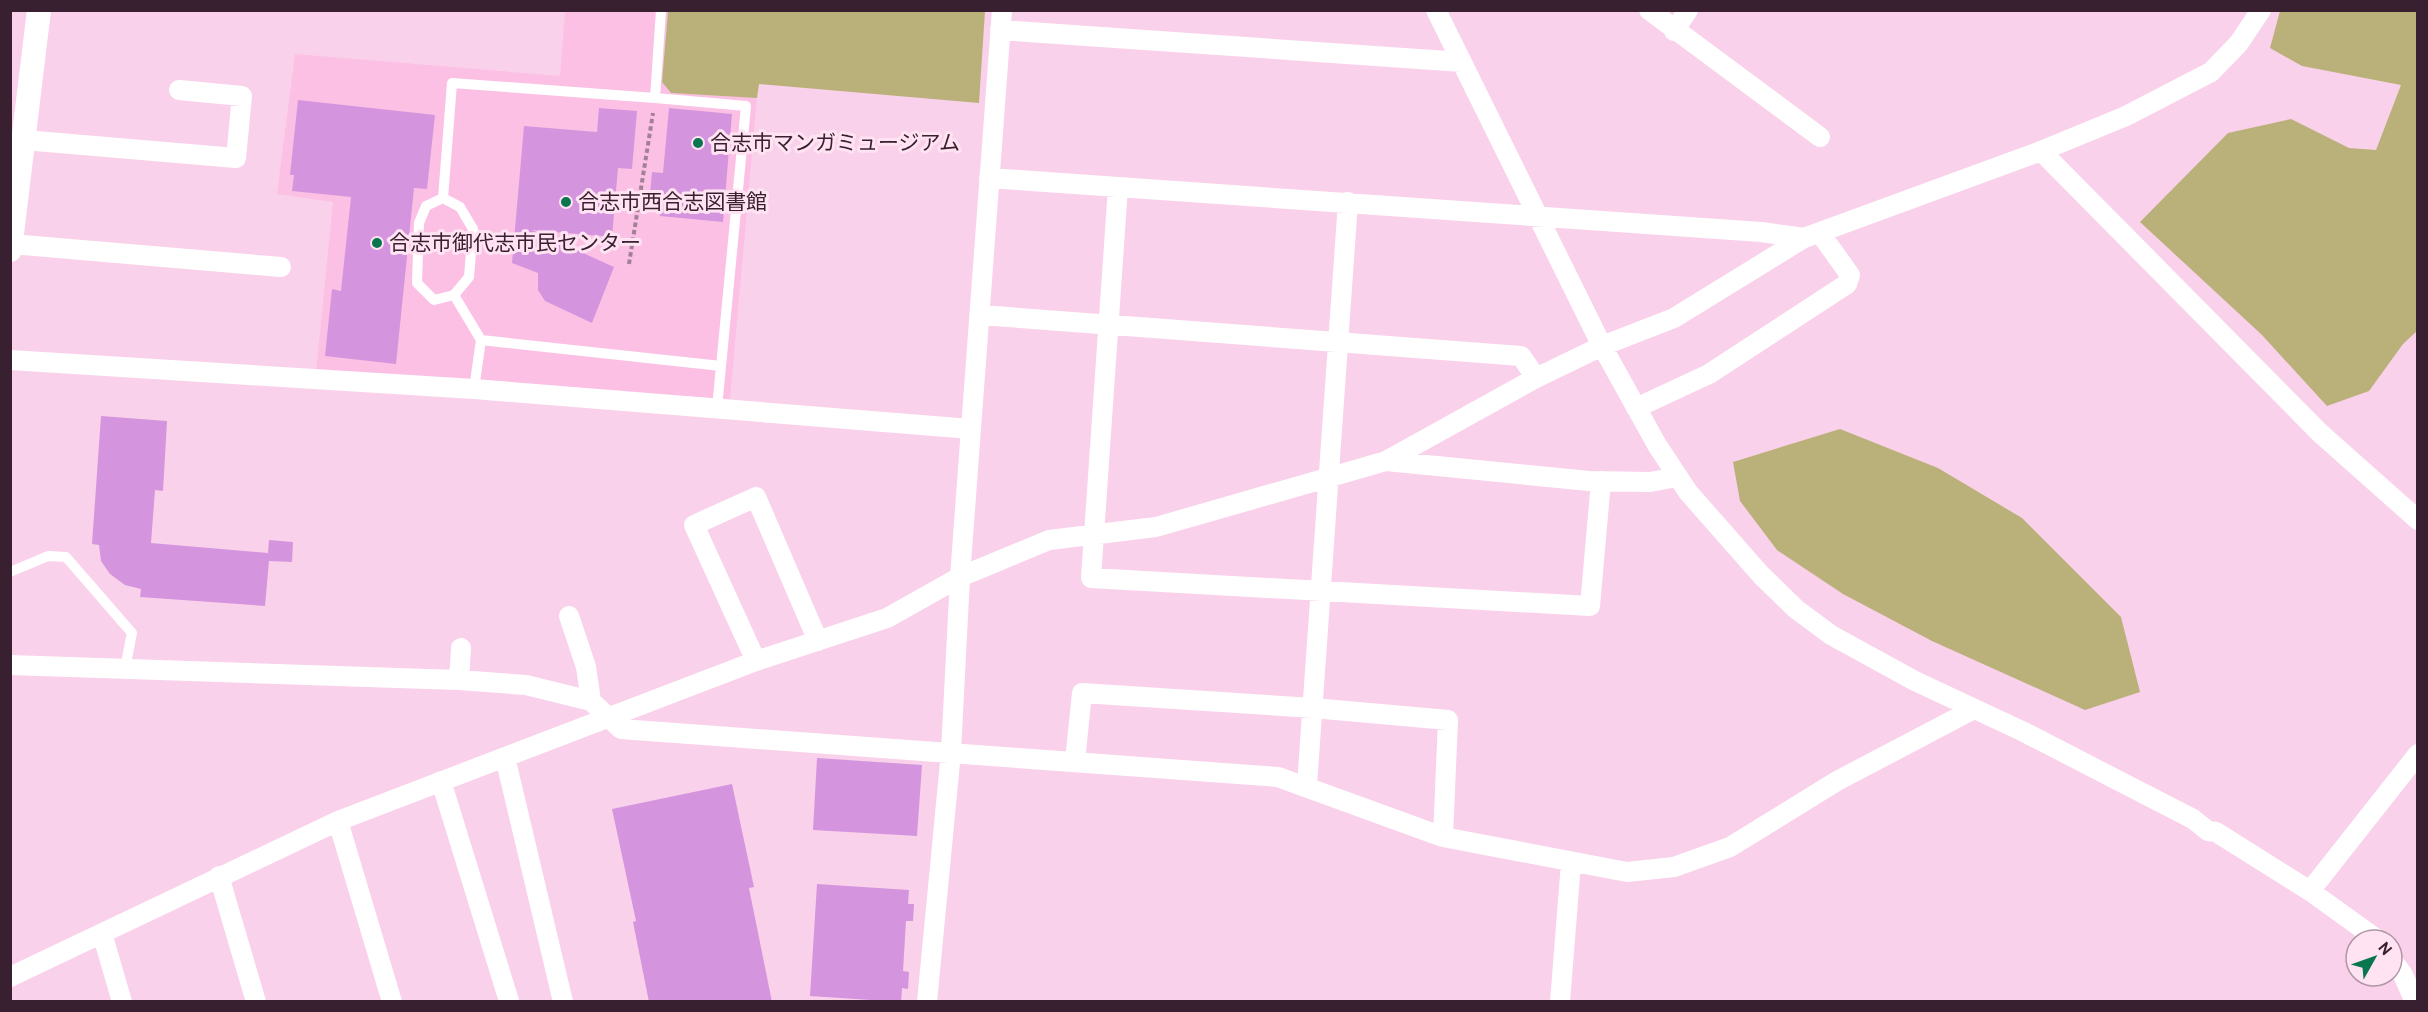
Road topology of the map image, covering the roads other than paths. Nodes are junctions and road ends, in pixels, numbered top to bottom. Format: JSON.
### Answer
{"nodes":[{"id":1,"x":39,"y":10,"type":"edge"},
{"id":2,"x":661,"y":10,"type":"edge"},
{"id":3,"x":1436,"y":10,"type":"edge"},
{"id":4,"x":1649,"y":10,"type":"edge"},
{"id":5,"x":1688,"y":10,"type":"edge"},
{"id":6,"x":2261,"y":10,"type":"edge"},
{"id":7,"x":1001,"y":20,"type":"edge"},
{"id":8,"x":1674,"y":31,"type":"junction"},
{"id":9,"x":1462,"y":62,"type":"junction"},
{"id":10,"x":179,"y":90,"type":"dead end"},
{"id":11,"x":655,"y":98,"type":"junction"},
{"id":12,"x":1820,"y":137,"type":"dead end"},
{"id":13,"x":24,"y":140,"type":"junction"},
{"id":14,"x":2041,"y":151,"type":"junction"},
{"id":15,"x":989,"y":178,"type":"junction"},
{"id":16,"x":1118,"y":187,"type":"junction"},
{"id":17,"x":442,"y":198,"type":"junction"},
{"id":18,"x":1348,"y":202,"type":"junction"},
{"id":19,"x":1537,"y":216,"type":"junction"},
{"id":20,"x":1812,"y":236,"type":"junction"},
{"id":21,"x":11,"y":244,"type":"edge"},
{"id":22,"x":10,"y":250,"type":"edge"},
{"id":23,"x":281,"y":267,"type":"dead end"},
{"id":24,"x":454,"y":295,"type":"junction"},
{"id":25,"x":981,"y":315,"type":"junction"},
{"id":26,"x":1109,"y":325,"type":"junction"},
{"id":27,"x":481,"y":340,"type":"junction"},
{"id":28,"x":1339,"y":342,"type":"junction"},
{"id":29,"x":1602,"y":346,"type":"junction"},
{"id":30,"x":10,"y":360,"type":"edge"},
{"id":31,"x":721,"y":366,"type":"junction"},
{"id":32,"x":1536,"y":378,"type":"junction"},
{"id":33,"x":474,"y":389,"type":"junction"},
{"id":34,"x":717,"y":408,"type":"junction"},
{"id":35,"x":1636,"y":408,"type":"junction"},
{"id":36,"x":971,"y":429,"type":"junction"},
{"id":37,"x":1386,"y":461,"type":"junction"},
{"id":38,"x":1330,"y":477,"type":"junction"},
{"id":39,"x":1677,"y":477,"type":"junction"},
{"id":40,"x":1601,"y":481,"type":"junction"},
{"id":41,"x":2418,"y":520,"type":"edge"},
{"id":42,"x":1094,"y":533,"type":"junction"},
{"id":43,"x":10,"y":572,"type":"edge"},
{"id":44,"x":960,"y":577,"type":"junction"},
{"id":45,"x":1320,"y":591,"type":"junction"},
{"id":46,"x":569,"y":616,"type":"dead end"},
{"id":47,"x":818,"y":641,"type":"junction"},
{"id":48,"x":461,"y":648,"type":"dead end"},
{"id":49,"x":756,"y":661,"type":"junction"},
{"id":50,"x":10,"y":664,"type":"edge"},
{"id":51,"x":125,"y":668,"type":"junction"},
{"id":52,"x":459,"y":680,"type":"junction"},
{"id":53,"x":591,"y":701,"type":"junction"},
{"id":54,"x":1313,"y":708,"type":"junction"},
{"id":55,"x":1974,"y":709,"type":"junction"},
{"id":56,"x":609,"y":719,"type":"junction"},
{"id":57,"x":951,"y":752,"type":"junction"},
{"id":58,"x":2418,"y":754,"type":"edge"},
{"id":59,"x":505,"y":758,"type":"junction"},
{"id":60,"x":1075,"y":761,"type":"junction"},
{"id":61,"x":441,"y":781,"type":"junction"},
{"id":62,"x":1307,"y":785,"type":"junction"},
{"id":63,"x":338,"y":821,"type":"junction"},
{"id":64,"x":1443,"y":837,"type":"junction"},
{"id":65,"x":1571,"y":863,"type":"junction"},
{"id":66,"x":219,"y":876,"type":"junction"},
{"id":67,"x":2310,"y":891,"type":"junction"},
{"id":68,"x":2361,"y":928,"type":"edge"},
{"id":69,"x":102,"y":933,"type":"junction"},
{"id":70,"x":10,"y":977,"type":"edge"},
{"id":71,"x":2404,"y":982,"type":"edge"},
{"id":72,"x":509,"y":1001,"type":"edge"},
{"id":73,"x":123,"y":1002,"type":"edge"},
{"id":74,"x":256,"y":1002,"type":"edge"},
{"id":75,"x":392,"y":1002,"type":"edge"},
{"id":76,"x":563,"y":1002,"type":"edge"},
{"id":77,"x":927,"y":1002,"type":"edge"},
{"id":78,"x":1560,"y":1002,"type":"edge"},
{"id":79,"x":2415,"y":1002,"type":"edge"}],
"edges":[{"from":1,"to":13,"type":"street"},
{"from":2,"to":11,"type":"lane"},
{"from":3,"to":9,"type":"street"},
{"from":4,"to":8,"type":"street"},
{"from":5,"to":8,"type":"street"},
{"from":6,"to":14,"type":"street"},
{"from":7,"to":9,"type":"street"},
{"from":7,"to":15,"type":"street"},
{"from":8,"to":12,"type":"street"},
{"from":9,"to":19,"type":"street"},
{"from":10,"to":13,"type":"street"},
{"from":11,"to":17,"type":"lane"},
{"from":11,"to":31,"type":"lane"},
{"from":13,"to":21,"type":"street"},
{"from":14,"to":20,"type":"street"},
{"from":14,"to":41,"type":"street"},
{"from":15,"to":16,"type":"street"},
{"from":15,"to":25,"type":"street"},
{"from":16,"to":18,"type":"street"},
{"from":16,"to":26,"type":"street"},
{"from":17,"to":24,"type":"lane"},
{"from":17,"to":24,"type":"lane"},
{"from":18,"to":19,"type":"street"},
{"from":18,"to":28,"type":"street"},
{"from":19,"to":20,"type":"street"},
{"from":19,"to":29,"type":"street"},
{"from":20,"to":29,"type":"street"},
{"from":20,"to":35,"type":"street"},
{"from":21,"to":22,"type":"street"},
{"from":21,"to":23,"type":"street"},
{"from":24,"to":27,"type":"lane"},
{"from":25,"to":26,"type":"street"},
{"from":25,"to":36,"type":"street"},
{"from":26,"to":28,"type":"street"},
{"from":26,"to":42,"type":"street"},
{"from":27,"to":31,"type":"lane"},
{"from":27,"to":33,"type":"lane"},
{"from":28,"to":32,"type":"street"},
{"from":28,"to":38,"type":"street"},
{"from":29,"to":32,"type":"street"},
{"from":29,"to":35,"type":"street"},
{"from":30,"to":33,"type":"street"},
{"from":31,"to":34,"type":"lane"},
{"from":32,"to":37,"type":"street"},
{"from":33,"to":34,"type":"street"},
{"from":34,"to":36,"type":"street"},
{"from":35,"to":39,"type":"street"},
{"from":36,"to":44,"type":"street"},
{"from":37,"to":38,"type":"street"},
{"from":37,"to":40,"type":"street"},
{"from":38,"to":42,"type":"street"},
{"from":38,"to":45,"type":"street"},
{"from":39,"to":40,"type":"street"},
{"from":39,"to":55,"type":"street"},
{"from":40,"to":45,"type":"street"},
{"from":42,"to":44,"type":"street"},
{"from":42,"to":45,"type":"street"},
{"from":43,"to":51,"type":"lane"},
{"from":44,"to":47,"type":"street"},
{"from":44,"to":57,"type":"street"},
{"from":45,"to":54,"type":"street"},
{"from":46,"to":53,"type":"street"},
{"from":47,"to":49,"type":"street"},
{"from":47,"to":49,"type":"street"},
{"from":48,"to":52,"type":"street"},
{"from":49,"to":56,"type":"street"},
{"from":50,"to":51,"type":"street"},
{"from":51,"to":52,"type":"street"},
{"from":52,"to":53,"type":"street"},
{"from":53,"to":56,"type":"street"},
{"from":54,"to":60,"type":"street"},
{"from":54,"to":62,"type":"street"},
{"from":54,"to":64,"type":"street"},
{"from":55,"to":65,"type":"street"},
{"from":55,"to":67,"type":"street"},
{"from":56,"to":57,"type":"street"},
{"from":56,"to":59,"type":"street"},
{"from":57,"to":60,"type":"street"},
{"from":57,"to":77,"type":"street"},
{"from":58,"to":67,"type":"street"},
{"from":59,"to":61,"type":"street"},
{"from":59,"to":76,"type":"street"},
{"from":60,"to":62,"type":"street"},
{"from":61,"to":63,"type":"street"},
{"from":61,"to":72,"type":"street"},
{"from":62,"to":64,"type":"street"},
{"from":63,"to":66,"type":"street"},
{"from":63,"to":75,"type":"street"},
{"from":64,"to":65,"type":"street"},
{"from":65,"to":78,"type":"street"},
{"from":66,"to":69,"type":"street"},
{"from":66,"to":74,"type":"street"},
{"from":67,"to":68,"type":"street"},
{"from":69,"to":70,"type":"street"},
{"from":69,"to":73,"type":"street"},
{"from":71,"to":79,"type":"street"}]}
